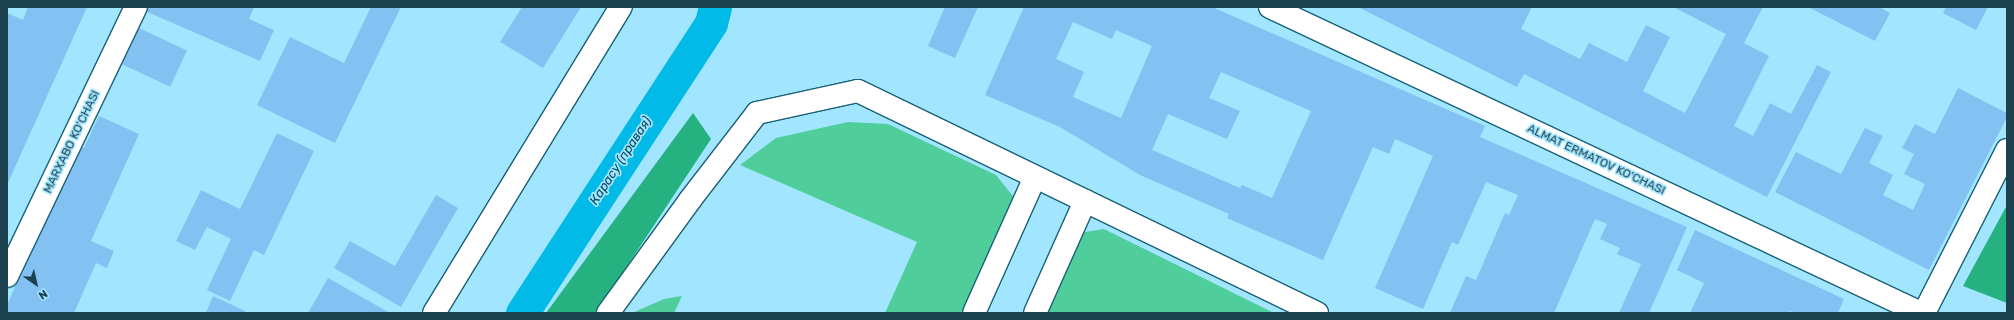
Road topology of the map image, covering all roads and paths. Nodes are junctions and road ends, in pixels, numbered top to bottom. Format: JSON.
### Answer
{"nodes":[{"id":1,"x":136,"y":7,"type":"edge"},
{"id":2,"x":621,"y":7,"type":"edge"},
{"id":3,"x":1270,"y":7,"type":"edge"},
{"id":4,"x":2007,"y":150,"type":"edge"},
{"id":5,"x":1035,"y":177,"type":"junction"},
{"id":6,"x":1085,"y":201,"type":"junction"},
{"id":7,"x":7,"y":276,"type":"edge"},
{"id":8,"x":434,"y":313,"type":"edge"},
{"id":9,"x":608,"y":313,"type":"edge"},
{"id":10,"x":974,"y":313,"type":"edge"},
{"id":11,"x":1035,"y":313,"type":"edge"},
{"id":12,"x":1317,"y":313,"type":"edge"},
{"id":13,"x":1923,"y":313,"type":"edge"}],
"edges":[{"from":1,"to":7,"type":"street","name":"MARXABO KO'CHASI"},
{"from":2,"to":8,"type":"street"},
{"from":3,"to":13,"type":"street","name":"ALMAT ERMATOV KO'CHASI"},
{"from":4,"to":13,"type":"street"},
{"from":5,"to":6,"type":"street"},
{"from":5,"to":9,"type":"street"},
{"from":5,"to":10,"type":"street"},
{"from":6,"to":11,"type":"street"},
{"from":6,"to":12,"type":"street"}]}
